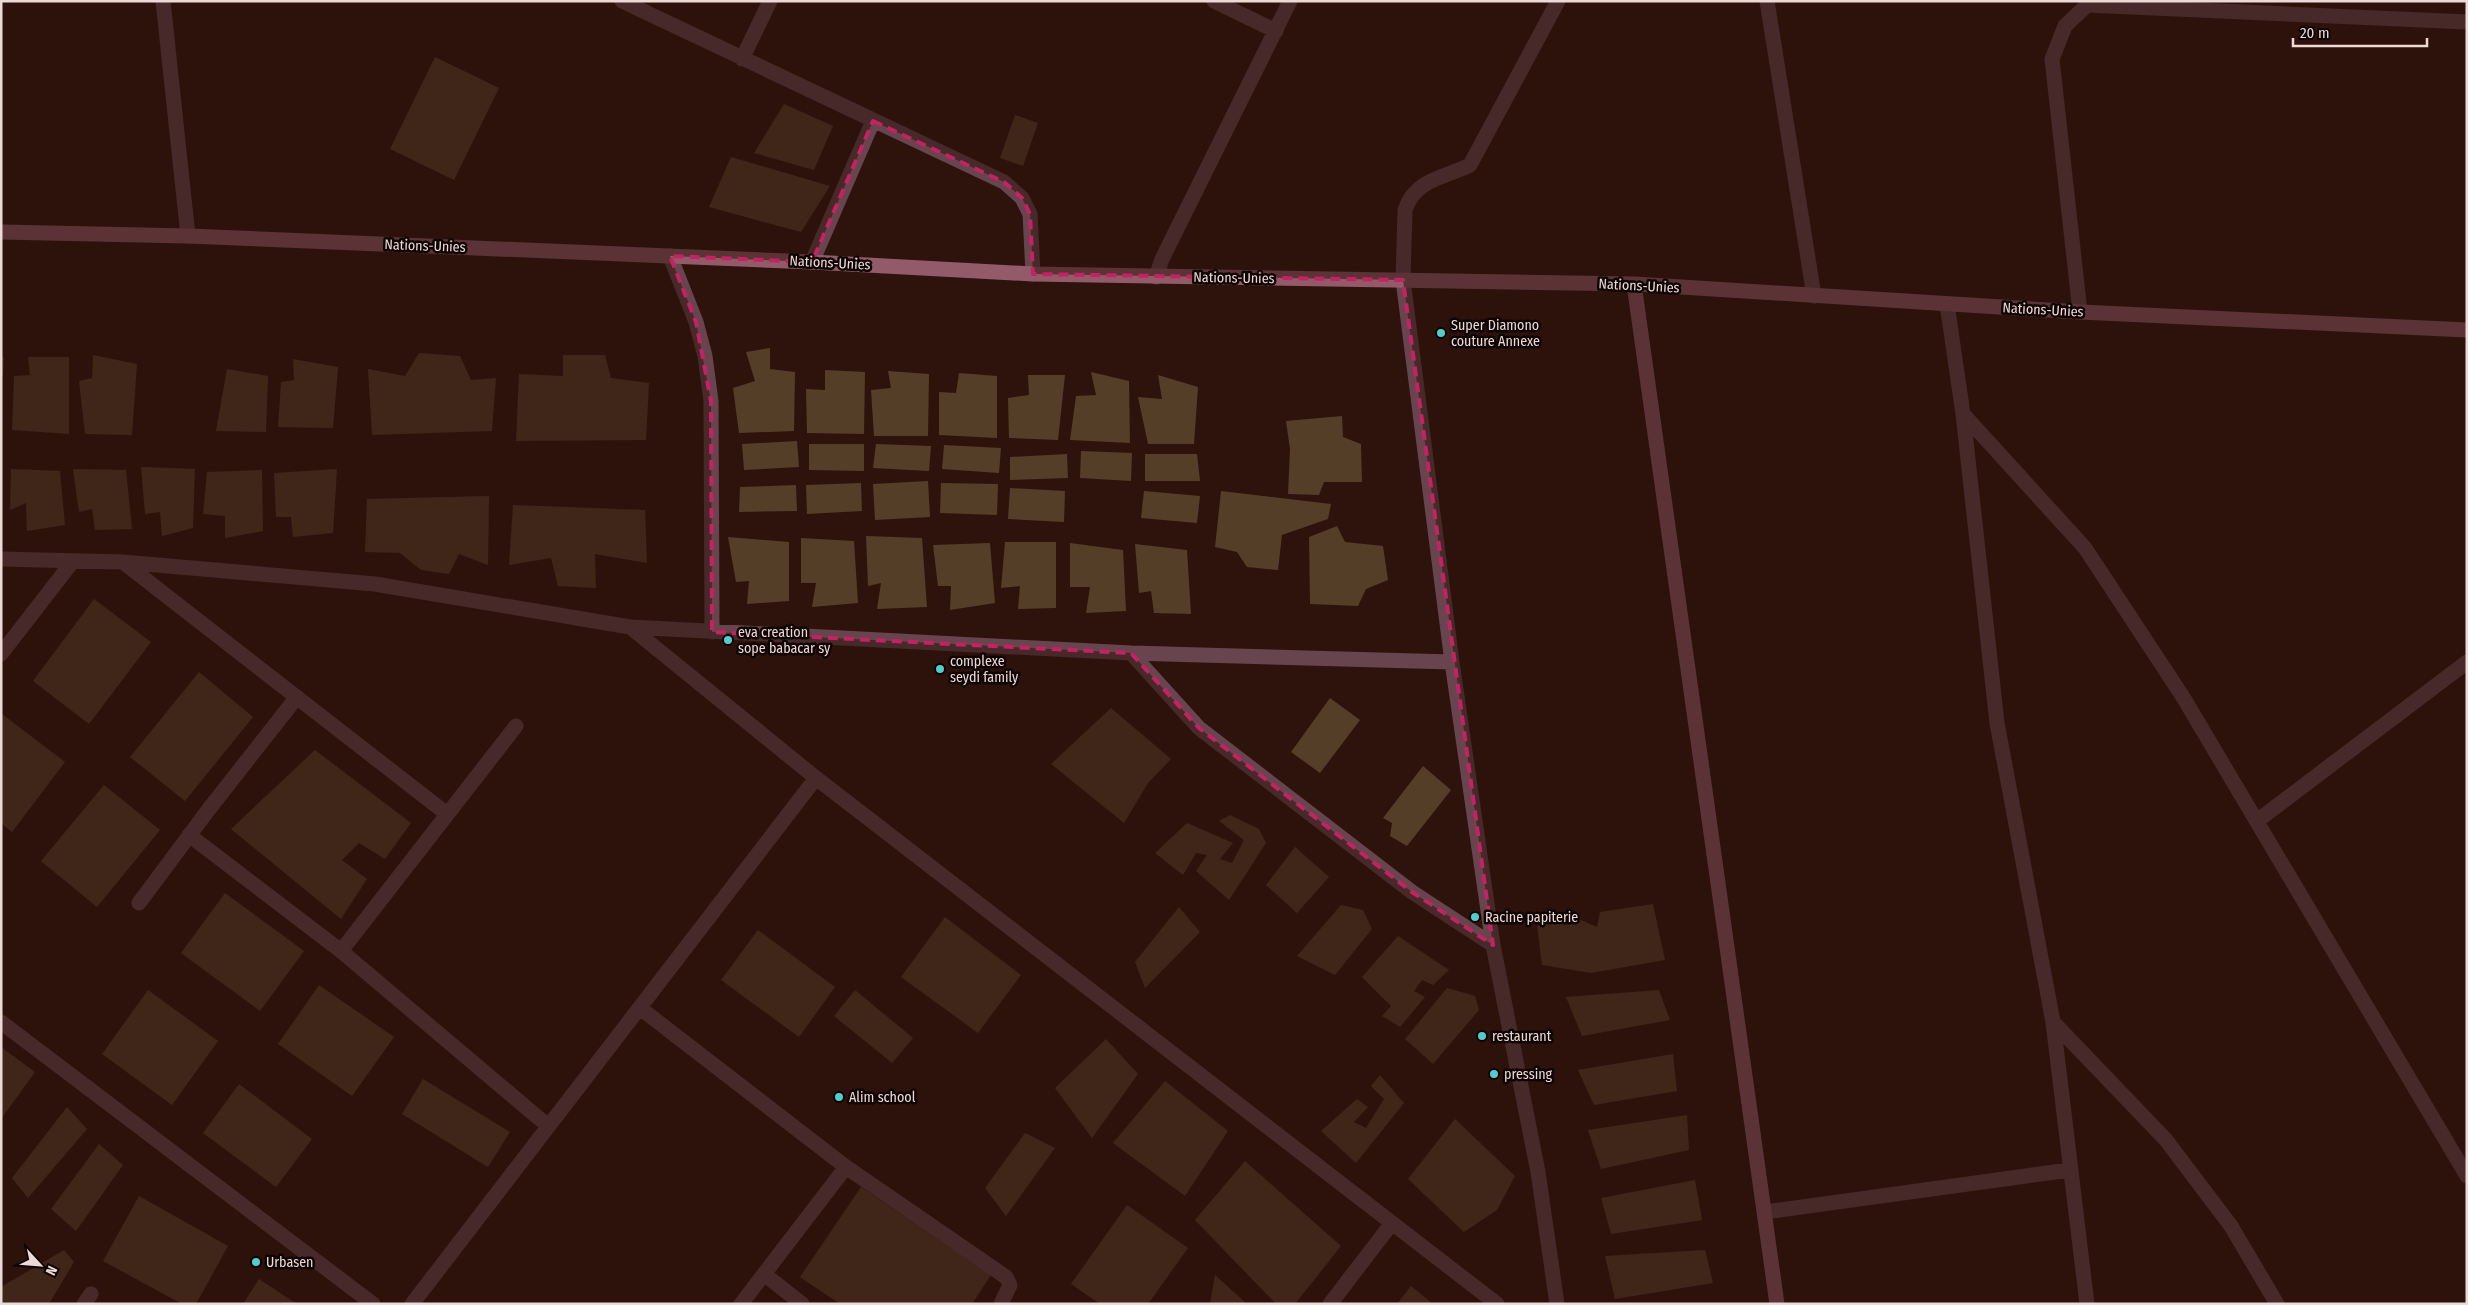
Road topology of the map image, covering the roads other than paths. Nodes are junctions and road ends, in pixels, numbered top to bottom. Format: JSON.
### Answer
{"nodes":[{"id":1,"x":163,"y":1,"type":"edge"},
{"id":2,"x":622,"y":1,"type":"edge"},
{"id":3,"x":770,"y":1,"type":"edge"},
{"id":4,"x":1214,"y":1,"type":"edge"},
{"id":5,"x":1290,"y":1,"type":"edge"},
{"id":6,"x":1558,"y":1,"type":"edge"},
{"id":7,"x":1767,"y":1,"type":"edge"},
{"id":8,"x":2467,"y":22,"type":"edge"},
{"id":9,"x":1276,"y":31,"type":"junction"},
{"id":10,"x":742,"y":58,"type":"junction"},
{"id":11,"x":873,"y":121,"type":"junction"},
{"id":12,"x":1,"y":232,"type":"edge"},
{"id":13,"x":188,"y":236,"type":"junction"},
{"id":14,"x":670,"y":256,"type":"junction"},
{"id":15,"x":812,"y":262,"type":"junction"},
{"id":16,"x":1033,"y":274,"type":"junction"},
{"id":17,"x":1156,"y":276,"type":"junction"},
{"id":18,"x":1403,"y":280,"type":"junction"},
{"id":19,"x":1634,"y":284,"type":"junction"},
{"id":20,"x":1814,"y":296,"type":"junction"},
{"id":21,"x":1947,"y":304,"type":"junction"},
{"id":22,"x":2080,"y":312,"type":"junction"},
{"id":23,"x":2467,"y":330,"type":"edge"},
{"id":24,"x":1963,"y":414,"type":"junction"},
{"id":25,"x":1,"y":559,"type":"edge"},
{"id":26,"x":73,"y":561,"type":"junction"},
{"id":27,"x":123,"y":562,"type":"junction"},
{"id":28,"x":630,"y":627,"type":"junction"},
{"id":29,"x":712,"y":632,"type":"junction"},
{"id":30,"x":1131,"y":653,"type":"junction"},
{"id":31,"x":1,"y":654,"type":"edge"},
{"id":32,"x":1452,"y":662,"type":"junction"},
{"id":33,"x":2467,"y":662,"type":"edge"},
{"id":34,"x":297,"y":697,"type":"junction"},
{"id":35,"x":516,"y":726,"type":"dead end"},
{"id":36,"x":816,"y":778,"type":"junction"},
{"id":37,"x":447,"y":814,"type":"junction"},
{"id":38,"x":2257,"y":821,"type":"junction"},
{"id":39,"x":190,"y":835,"type":"junction"},
{"id":40,"x":139,"y":903,"type":"dead end"},
{"id":41,"x":1493,"y":945,"type":"junction"},
{"id":42,"x":341,"y":950,"type":"junction"},
{"id":43,"x":640,"y":1008,"type":"junction"},
{"id":44,"x":1,"y":1022,"type":"edge"},
{"id":45,"x":2053,"y":1022,"type":"junction"},
{"id":46,"x":548,"y":1126,"type":"junction"},
{"id":47,"x":846,"y":1167,"type":"junction"},
{"id":48,"x":2069,"y":1170,"type":"junction"},
{"id":49,"x":2467,"y":1176,"type":"edge"},
{"id":50,"x":1764,"y":1212,"type":"junction"},
{"id":51,"x":1392,"y":1223,"type":"junction"},
{"id":52,"x":764,"y":1274,"type":"junction"},
{"id":53,"x":373,"y":1304,"type":"edge"},
{"id":54,"x":412,"y":1304,"type":"edge"},
{"id":55,"x":741,"y":1304,"type":"edge"},
{"id":56,"x":802,"y":1304,"type":"edge"},
{"id":57,"x":1001,"y":1304,"type":"edge"},
{"id":58,"x":1330,"y":1304,"type":"edge"},
{"id":59,"x":1497,"y":1304,"type":"edge"},
{"id":60,"x":1557,"y":1304,"type":"edge"},
{"id":61,"x":1777,"y":1304,"type":"edge"},
{"id":62,"x":2087,"y":1304,"type":"edge"},
{"id":63,"x":2277,"y":1304,"type":"edge"}],
"edges":[{"from":1,"to":13,"type":"street"},
{"from":2,"to":10,"type":"street"},
{"from":3,"to":10,"type":"street"},
{"from":4,"to":9,"type":"street"},
{"from":5,"to":9,"type":"street"},
{"from":6,"to":18,"type":"street"},
{"from":7,"to":20,"type":"street"},
{"from":8,"to":22,"type":"street"},
{"from":9,"to":17,"type":"street"},
{"from":10,"to":11,"type":"street"},
{"from":11,"to":15,"type":"street"},
{"from":11,"to":16,"type":"street"},
{"from":12,"to":13,"type":"main road","name":"Nations-Unies"},
{"from":13,"to":14,"type":"main road","name":"Nations-Unies"},
{"from":14,"to":15,"type":"main road","name":"Nations-Unies"},
{"from":14,"to":29,"type":"street"},
{"from":15,"to":16,"type":"main road","name":"Nations-Unies"},
{"from":16,"to":17,"type":"main road","name":"Nations-Unies"},
{"from":17,"to":18,"type":"main road","name":"Nations-Unies"},
{"from":18,"to":19,"type":"main road","name":"Nations-Unies"},
{"from":18,"to":32,"type":"street"},
{"from":19,"to":20,"type":"main road","name":"Nations-Unies"},
{"from":19,"to":50,"type":"main road"},
{"from":20,"to":21,"type":"main road","name":"Nations-Unies"},
{"from":21,"to":22,"type":"main road","name":"Nations-Unies"},
{"from":21,"to":24,"type":"street"},
{"from":22,"to":23,"type":"main road","name":"Nations-Unies"},
{"from":24,"to":38,"type":"street"},
{"from":24,"to":45,"type":"street"},
{"from":25,"to":26,"type":"street"},
{"from":26,"to":27,"type":"street"},
{"from":26,"to":31,"type":"street"},
{"from":27,"to":28,"type":"street"},
{"from":27,"to":34,"type":"street"},
{"from":28,"to":29,"type":"street"},
{"from":28,"to":36,"type":"street"},
{"from":29,"to":30,"type":"street"},
{"from":30,"to":32,"type":"street"},
{"from":30,"to":41,"type":"street"},
{"from":32,"to":41,"type":"street"},
{"from":33,"to":38,"type":"street"},
{"from":34,"to":37,"type":"street"},
{"from":34,"to":39,"type":"street"},
{"from":35,"to":37,"type":"street"},
{"from":36,"to":43,"type":"street"},
{"from":36,"to":51,"type":"street"},
{"from":37,"to":42,"type":"street"},
{"from":38,"to":49,"type":"street"},
{"from":39,"to":40,"type":"street"},
{"from":39,"to":42,"type":"street"},
{"from":41,"to":60,"type":"street"},
{"from":42,"to":46,"type":"street"},
{"from":43,"to":46,"type":"street"},
{"from":43,"to":47,"type":"street"},
{"from":44,"to":53,"type":"street"},
{"from":45,"to":48,"type":"street"},
{"from":45,"to":63,"type":"street"},
{"from":46,"to":54,"type":"street"},
{"from":47,"to":52,"type":"street"},
{"from":47,"to":57,"type":"street"},
{"from":48,"to":50,"type":"street"},
{"from":48,"to":62,"type":"street"},
{"from":50,"to":61,"type":"main road"},
{"from":51,"to":58,"type":"street"},
{"from":51,"to":59,"type":"street"},
{"from":52,"to":55,"type":"street"},
{"from":52,"to":56,"type":"street"}]}
